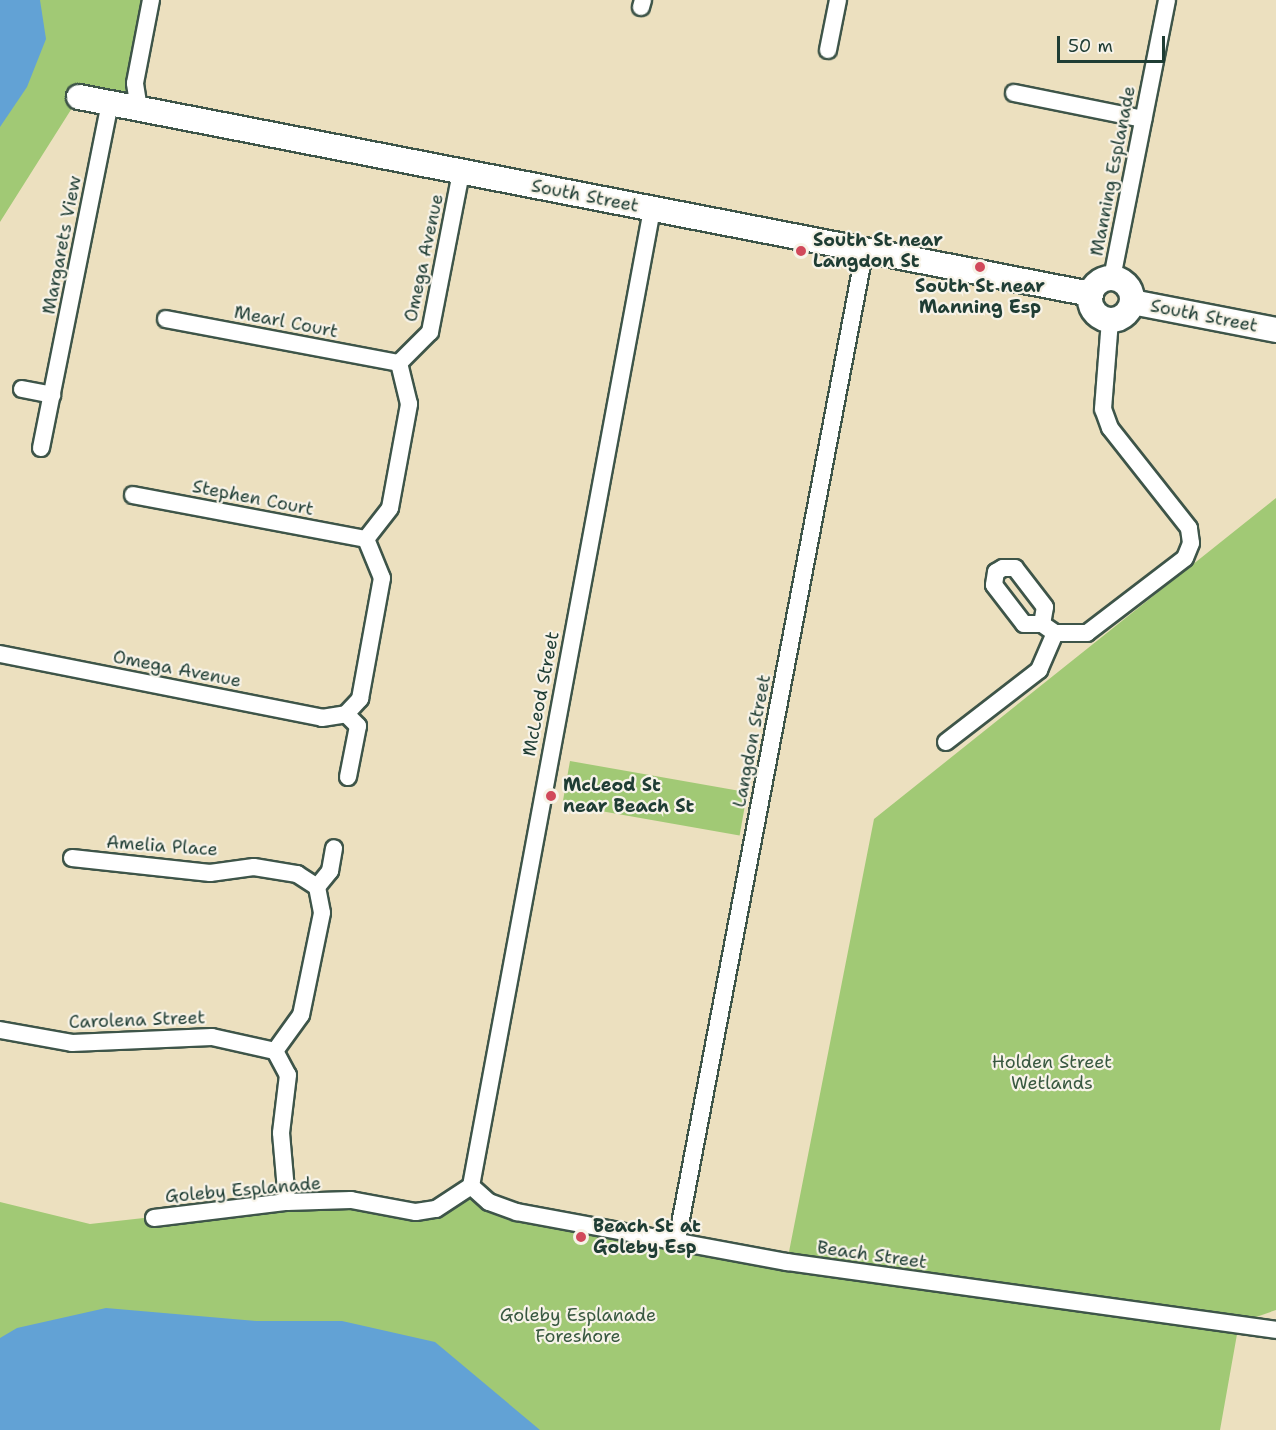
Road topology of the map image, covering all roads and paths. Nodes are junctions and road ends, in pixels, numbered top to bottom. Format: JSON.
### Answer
{"nodes":[{"id":1,"x":151,"y":0,"type":"edge"},
{"id":2,"x":838,"y":0,"type":"edge"},
{"id":3,"x":1167,"y":0,"type":"edge"},
{"id":4,"x":828,"y":50,"type":"dead end"},
{"id":5,"x":1014,"y":93,"type":"dead end"},
{"id":6,"x":79,"y":97,"type":"dead end"},
{"id":7,"x":110,"y":103,"type":"junction"},
{"id":8,"x":139,"y":109,"type":"junction"},
{"id":9,"x":1143,"y":119,"type":"junction"},
{"id":10,"x":461,"y":172,"type":"junction"},
{"id":11,"x":652,"y":209,"type":"junction"},
{"id":12,"x":865,"y":249,"type":"junction"},
{"id":13,"x":1112,"y":278,"type":"junction"},
{"id":14,"x":1091,"y":294,"type":"junction"},
{"id":15,"x":1132,"y":302,"type":"junction"},
{"id":16,"x":166,"y":319,"type":"dead end"},
{"id":17,"x":1110,"y":320,"type":"junction"},
{"id":18,"x":1276,"y":330,"type":"edge"},
{"id":19,"x":399,"y":363,"type":"junction"},
{"id":20,"x":22,"y":389,"type":"dead end"},
{"id":21,"x":52,"y":395,"type":"junction"},
{"id":22,"x":41,"y":448,"type":"dead end"},
{"id":23,"x":133,"y":495,"type":"dead end"},
{"id":24,"x":366,"y":539,"type":"junction"},
{"id":25,"x":0,"y":654,"type":"edge"},
{"id":26,"x":346,"y":714,"type":"junction"},
{"id":27,"x":946,"y":742,"type":"dead end"},
{"id":28,"x":348,"y":777,"type":"dead end"},
{"id":29,"x":334,"y":848,"type":"dead end"},
{"id":30,"x":72,"y":858,"type":"dead end"},
{"id":31,"x":317,"y":887,"type":"junction"},
{"id":32,"x":0,"y":1030,"type":"edge"},
{"id":33,"x":274,"y":1051,"type":"junction"},
{"id":34,"x":471,"y":1186,"type":"junction"},
{"id":35,"x":286,"y":1202,"type":"junction"},
{"id":36,"x":154,"y":1218,"type":"dead end"},
{"id":37,"x":677,"y":1240,"type":"junction"},
{"id":38,"x":1276,"y":1330,"type":"edge"}],
"edges":[{"from":1,"to":8,"type":"street"},
{"from":2,"to":4,"type":"street"},
{"from":3,"to":9,"type":"street","name":"Manning Esplanade"},
{"from":5,"to":9,"type":"street"},
{"from":6,"to":7,"type":"street","name":"South Street"},
{"from":7,"to":8,"type":"street","name":"South Street"},
{"from":7,"to":21,"type":"street","name":"Margarets View"},
{"from":8,"to":10,"type":"street","name":"South Street"},
{"from":9,"to":13,"type":"street","name":"Manning Esplanade"},
{"from":10,"to":11,"type":"street","name":"South Street"},
{"from":10,"to":19,"type":"street","name":"Omega Avenue"},
{"from":11,"to":12,"type":"street","name":"South Street"},
{"from":11,"to":34,"type":"street","name":"McLeod Street"},
{"from":12,"to":14,"type":"street","name":"South Street"},
{"from":12,"to":37,"type":"street","name":"Langdon Street"},
{"from":13,"to":14,"type":"street"},
{"from":13,"to":15,"type":"street","name":"South Street"},
{"from":14,"to":17,"type":"street"},
{"from":15,"to":17,"type":"street","name":"South Street"},
{"from":15,"to":18,"type":"street","name":"South Street"},
{"from":16,"to":19,"type":"street","name":"Mearl Court"},
{"from":17,"to":27,"type":"street"},
{"from":19,"to":24,"type":"street"},
{"from":20,"to":21,"type":"street"},
{"from":21,"to":22,"type":"street","name":"Margarets View"},
{"from":23,"to":24,"type":"street","name":"Stephen Court"},
{"from":24,"to":26,"type":"street"},
{"from":25,"to":26,"type":"street","name":"Omega Avenue"},
{"from":26,"to":28,"type":"street"},
{"from":29,"to":31,"type":"street"},
{"from":30,"to":31,"type":"street","name":"Amelia Place"},
{"from":31,"to":33,"type":"street"},
{"from":32,"to":33,"type":"street","name":"Carolena Street"},
{"from":33,"to":35,"type":"street"},
{"from":34,"to":35,"type":"street","name":"Goleby Esplanade"},
{"from":34,"to":37,"type":"street","name":"Beach Street"},
{"from":35,"to":36,"type":"street","name":"Goleby Esplanade"},
{"from":37,"to":38,"type":"street","name":"Beach Street"}]}
